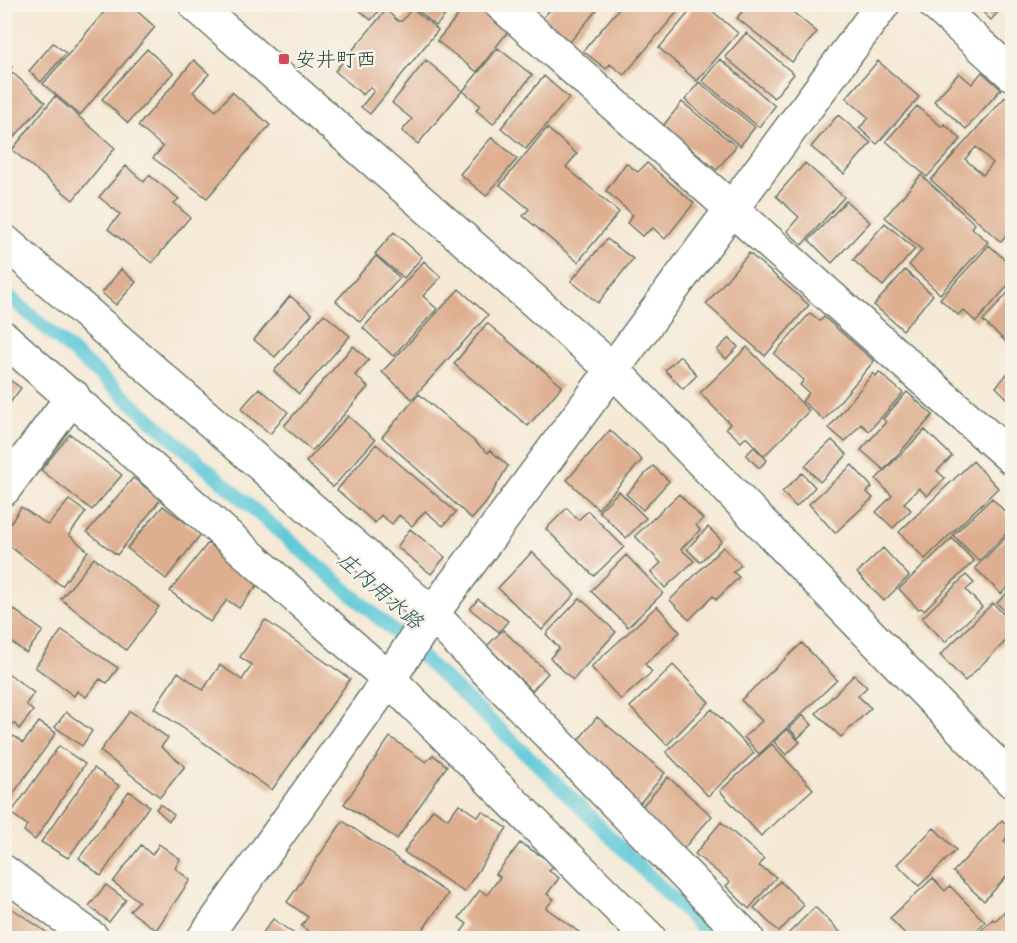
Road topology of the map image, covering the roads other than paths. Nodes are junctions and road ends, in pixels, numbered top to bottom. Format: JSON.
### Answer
{"nodes":[{"id":1,"x":195,"y":4,"type":"edge"},
{"id":2,"x":501,"y":4,"type":"edge"},
{"id":3,"x":883,"y":4,"type":"edge"},
{"id":4,"x":935,"y":4,"type":"edge"},
{"id":5,"x":1012,"y":74,"type":"edge"},
{"id":6,"x":730,"y":211,"type":"junction"},
{"id":7,"x":4,"y":241,"type":"edge"},
{"id":8,"x":4,"y":338,"type":"edge"},
{"id":9,"x":612,"y":369,"type":"junction"},
{"id":10,"x":73,"y":396,"type":"junction"},
{"id":11,"x":1012,"y":458,"type":"edge"},
{"id":12,"x":4,"y":489,"type":"edge"},
{"id":13,"x":427,"y":621,"type":"junction"},
{"id":14,"x":395,"y":669,"type":"junction"},
{"id":15,"x":1012,"y":781,"type":"edge"},
{"id":16,"x":4,"y":872,"type":"edge"},
{"id":17,"x":92,"y":939,"type":"edge"},
{"id":18,"x":204,"y":939,"type":"edge"},
{"id":19,"x":649,"y":939,"type":"edge"},
{"id":20,"x":747,"y":939,"type":"edge"}],
"edges":[{"from":1,"to":9,"type":"street"},
{"from":2,"to":6,"type":"street"},
{"from":3,"to":6,"type":"street"},
{"from":4,"to":5,"type":"street"},
{"from":6,"to":9,"type":"street"},
{"from":6,"to":11,"type":"street"},
{"from":7,"to":13,"type":"street"},
{"from":8,"to":10,"type":"street"},
{"from":9,"to":13,"type":"street"},
{"from":9,"to":15,"type":"street"},
{"from":10,"to":12,"type":"street"},
{"from":10,"to":14,"type":"street"},
{"from":13,"to":14,"type":"street"},
{"from":13,"to":20,"type":"street"},
{"from":14,"to":18,"type":"street"},
{"from":14,"to":19,"type":"street"},
{"from":16,"to":17,"type":"street"}]}
